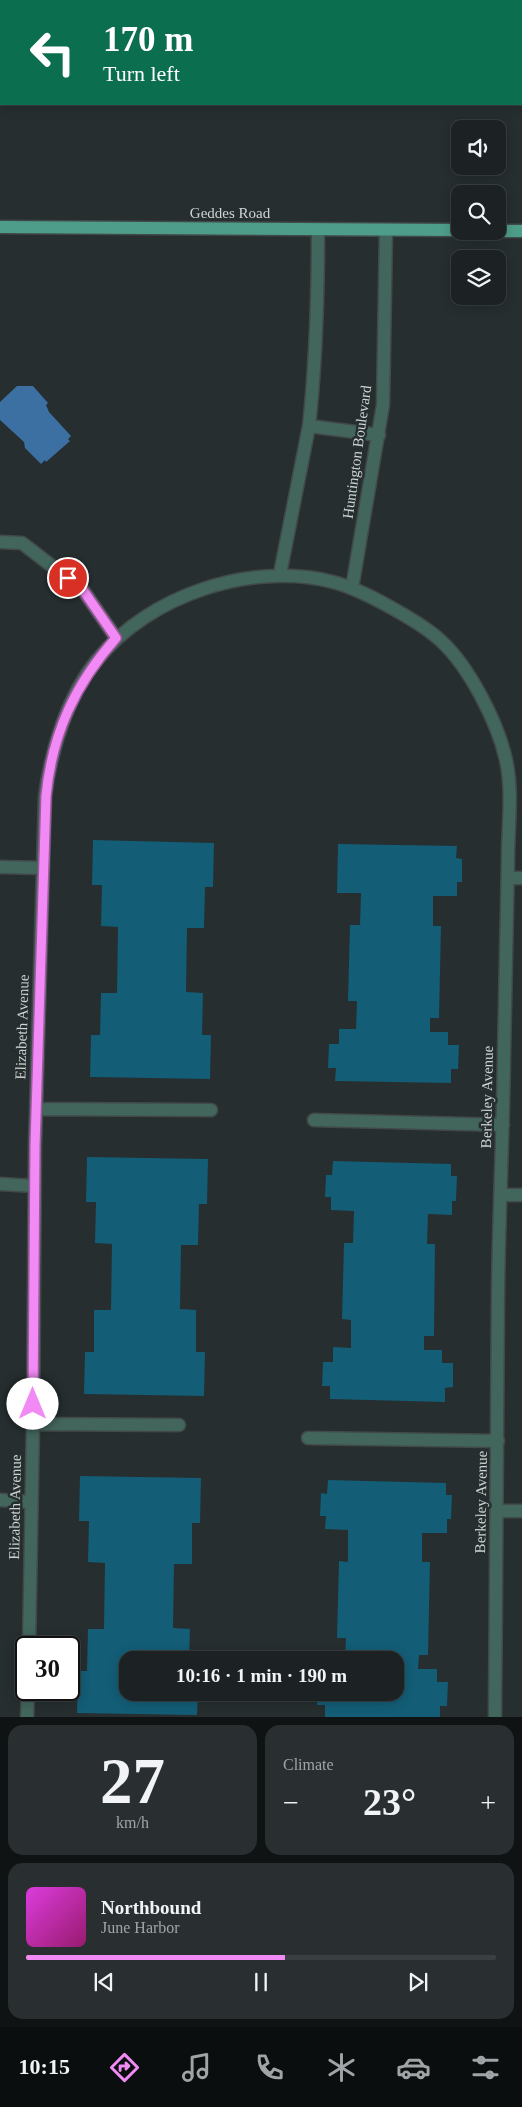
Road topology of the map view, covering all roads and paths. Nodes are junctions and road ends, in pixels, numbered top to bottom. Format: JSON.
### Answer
{"nodes":[{"id":1,"x":0,"y":227,"type":"edge"},
{"id":2,"x":318,"y":230,"type":"junction"},
{"id":3,"x":386,"y":230,"type":"junction"},
{"id":4,"x":451,"y":230,"type":"edge"},
{"id":5,"x":506,"y":231,"type":"edge"},
{"id":6,"x":522,"y":231,"type":"edge"},
{"id":7,"x":309,"y":426,"type":"junction"},
{"id":8,"x":379,"y":435,"type":"junction"},
{"id":9,"x":0,"y":542,"type":"edge"},
{"id":10,"x":280,"y":574,"type":"junction"},
{"id":11,"x":312,"y":578,"type":"joint"},
{"id":12,"x":352,"y":588,"type":"junction"},
{"id":13,"x":116,"y":638,"type":"junction"},
{"id":14,"x":0,"y":867,"type":"edge"},
{"id":15,"x":43,"y":868,"type":"junction"},
{"id":16,"x":508,"y":878,"type":"junction"},
{"id":17,"x":522,"y":878,"type":"edge"},
{"id":18,"x":36,"y":1109,"type":"junction"},
{"id":19,"x":210,"y":1110,"type":"dead end"},
{"id":20,"x":314,"y":1120,"type":"dead end"},
{"id":21,"x":503,"y":1125,"type":"junction"},
{"id":22,"x":0,"y":1184,"type":"edge"},
{"id":23,"x":34,"y":1186,"type":"junction"},
{"id":24,"x":501,"y":1195,"type":"junction"},
{"id":25,"x":522,"y":1195,"type":"edge"},
{"id":26,"x":33,"y":1424,"type":"junction"},
{"id":27,"x":179,"y":1425,"type":"dead end"},
{"id":28,"x":308,"y":1438,"type":"dead end"},
{"id":29,"x":498,"y":1441,"type":"junction"},
{"id":30,"x":0,"y":1500,"type":"edge"},
{"id":31,"x":31,"y":1502,"type":"junction"},
{"id":32,"x":497,"y":1511,"type":"junction"},
{"id":33,"x":522,"y":1511,"type":"edge"},
{"id":34,"x":28,"y":1636,"type":"edge"},
{"id":35,"x":28,"y":1701,"type":"edge"},
{"id":36,"x":27,"y":1717,"type":"edge"},
{"id":37,"x":496,"y":1717,"type":"edge"}],
"edges":[{"from":1,"to":2,"type":"main road","name":"Geddes Road"},
{"from":2,"to":3,"type":"main road","name":"Geddes Road"},
{"from":2,"to":7,"type":"street"},
{"from":3,"to":4,"type":"main road","name":"Geddes Road"},
{"from":3,"to":8,"type":"street","name":"Huntington Boulevard"},
{"from":5,"to":6,"type":"main road"},
{"from":7,"to":8,"type":"street"},
{"from":7,"to":10,"type":"street"},
{"from":8,"to":12,"type":"street","name":"Huntington Boulevard"},
{"from":9,"to":13,"type":"street"},
{"from":10,"to":11,"type":"street","name":"Elizabeth Avenue"},
{"from":10,"to":13,"type":"street","name":"Elizabeth Avenue"},
{"from":11,"to":12,"type":"street","name":"Berkeley Avenue"},
{"from":12,"to":16,"type":"street","name":"Berkeley Avenue"},
{"from":13,"to":15,"type":"street","name":"Elizabeth Avenue"},
{"from":14,"to":15,"type":"street"},
{"from":15,"to":18,"type":"street","name":"Elizabeth Avenue"},
{"from":16,"to":17,"type":"street"},
{"from":16,"to":21,"type":"street","name":"Berkeley Avenue"},
{"from":18,"to":19,"type":"street"},
{"from":18,"to":23,"type":"street","name":"Elizabeth Avenue"},
{"from":20,"to":21,"type":"street"},
{"from":21,"to":24,"type":"street","name":"Berkeley Avenue"},
{"from":22,"to":23,"type":"street"},
{"from":23,"to":26,"type":"street","name":"Elizabeth Avenue"},
{"from":24,"to":25,"type":"street"},
{"from":24,"to":29,"type":"street","name":"Berkeley Avenue"},
{"from":26,"to":27,"type":"street"},
{"from":26,"to":31,"type":"street","name":"Elizabeth Avenue"},
{"from":28,"to":29,"type":"street"},
{"from":29,"to":32,"type":"street","name":"Berkeley Avenue"},
{"from":30,"to":31,"type":"street"},
{"from":31,"to":34,"type":"street","name":"Elizabeth Avenue"},
{"from":32,"to":33,"type":"street"},
{"from":32,"to":37,"type":"street","name":"Berkeley Avenue"},
{"from":35,"to":36,"type":"street"}]}
